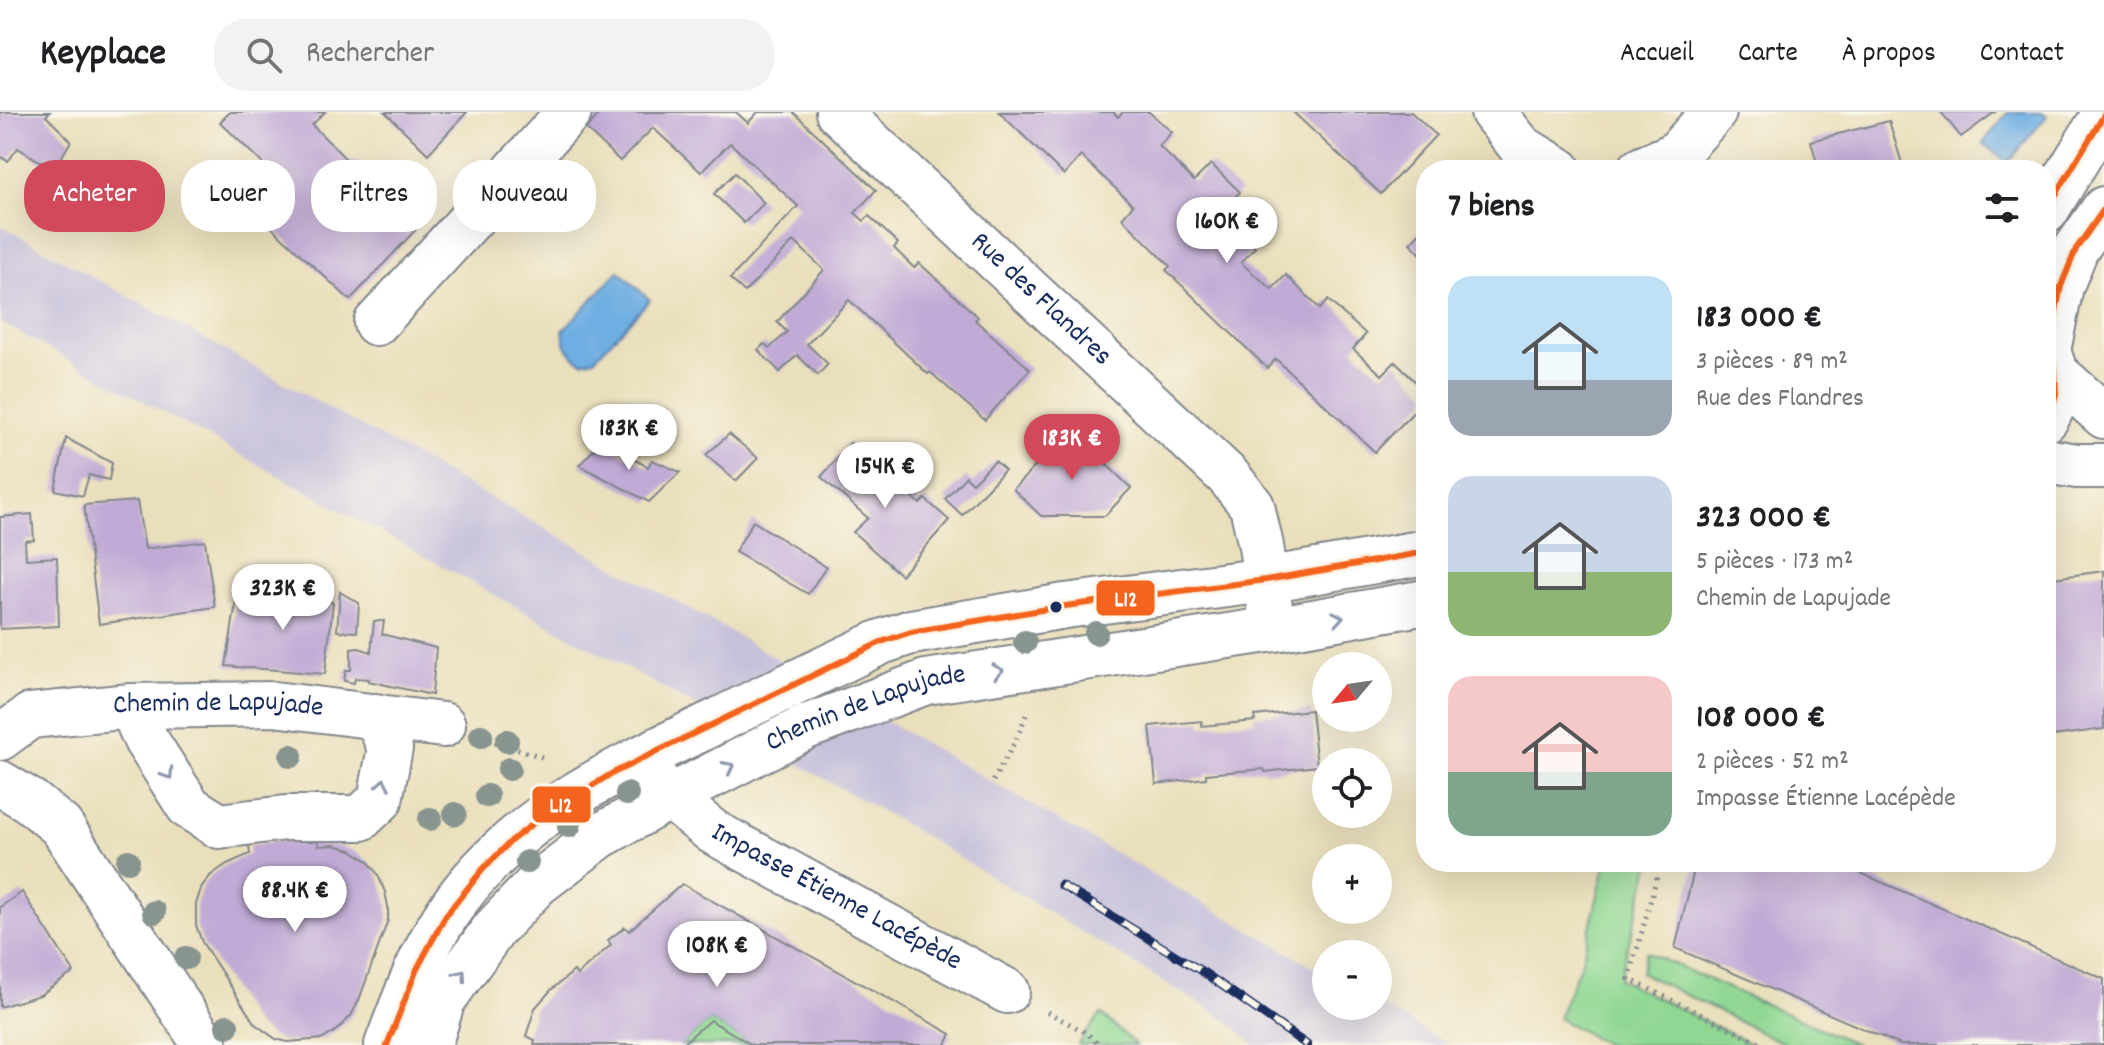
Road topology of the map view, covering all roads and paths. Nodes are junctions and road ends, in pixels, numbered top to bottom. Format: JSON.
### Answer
{"nodes":[{"id":1,"x":569,"y":112,"type":"edge"},
{"id":2,"x":838,"y":112,"type":"edge"},
{"id":3,"x":1493,"y":112,"type":"edge"},
{"id":4,"x":1714,"y":112,"type":"edge"},
{"id":5,"x":2104,"y":115,"type":"edge"},
{"id":6,"x":1542,"y":160,"type":"edge"},
{"id":7,"x":1662,"y":160,"type":"edge"},
{"id":8,"x":2056,"y":194,"type":"edge"},
{"id":9,"x":2104,"y":209,"type":"edge"},
{"id":10,"x":2056,"y":318,"type":"edge"},
{"id":11,"x":376,"y":323,"type":"dead end"},
{"id":12,"x":2056,"y":364,"type":"edge"},
{"id":13,"x":2104,"y":416,"type":"edge"},
{"id":14,"x":2056,"y":463,"type":"edge"},
{"id":15,"x":2104,"y":466,"type":"edge"},
{"id":16,"x":1416,"y":554,"type":"edge"},
{"id":17,"x":1266,"y":580,"type":"junction"},
{"id":18,"x":1416,"y":604,"type":"edge"},
{"id":19,"x":1274,"y":629,"type":"junction"},
{"id":20,"x":131,"y":706,"type":"junction"},
{"id":21,"x":1028,"y":710,"type":"dead end"},
{"id":22,"x":376,"y":716,"type":"junction"},
{"id":23,"x":443,"y":725,"type":"joint"},
{"id":24,"x":0,"y":738,"type":"edge"},
{"id":25,"x":542,"y":757,"type":"dead end"},
{"id":26,"x":638,"y":758,"type":"junction"},
{"id":27,"x":993,"y":781,"type":"dead end"},
{"id":28,"x":0,"y":783,"type":"edge"},
{"id":29,"x":670,"y":797,"type":"junction"},
{"id":30,"x":1658,"y":872,"type":"edge"},
{"id":31,"x":1007,"y":991,"type":"joint"},
{"id":32,"x":205,"y":1045,"type":"edge"},
{"id":33,"x":387,"y":1045,"type":"edge"},
{"id":34,"x":429,"y":1045,"type":"edge"},
{"id":35,"x":1099,"y":1045,"type":"edge"},
{"id":36,"x":1763,"y":1045,"type":"edge"}],
"edges":[{"from":1,"to":11,"type":"street"},
{"from":2,"to":17,"type":"street","name":"Rue des Flandres"},
{"from":3,"to":6,"type":"street"},
{"from":4,"to":7,"type":"street"},
{"from":5,"to":8,"type":"street"},
{"from":9,"to":10,"type":"street"},
{"from":12,"to":13,"type":"street"},
{"from":14,"to":15,"type":"street"},
{"from":16,"to":17,"type":"street","name":"Chemin de Lapujade"},
{"from":17,"to":19,"type":"street","name":"Rue des Flandres"},
{"from":17,"to":26,"type":"street","name":"Chemin de Lapujade"},
{"from":19,"to":18,"type":"street","name":"Chemin de Lapujade","one_way":true},
{"from":29,"to":19,"type":"street","name":"Chemin de Lapujade","one_way":true},
{"from":20,"to":22,"type":"street","name":"Chemin de Lapujade"},
{"from":20,"to":22,"type":"street","one_way":true},
{"from":20,"to":24,"type":"street","name":"Chemin de Lapujade"},
{"from":21,"to":27,"type":"path"},
{"from":22,"to":23,"type":"street","name":"Chemin de Lapujade"},
{"from":23,"to":25,"type":"path"},
{"from":26,"to":29,"type":"street","name":"Impasse Étienne Lacépède"},
{"from":26,"to":33,"type":"street","name":"Chemin de Lapujade"},
{"from":28,"to":32,"type":"street"},
{"from":29,"to":31,"type":"street","name":"Impasse Étienne Lacépède"},
{"from":34,"to":29,"type":"street","name":"Chemin de Lapujade","one_way":true},
{"from":30,"to":36,"type":"path"},
{"from":31,"to":35,"type":"path"}]}
